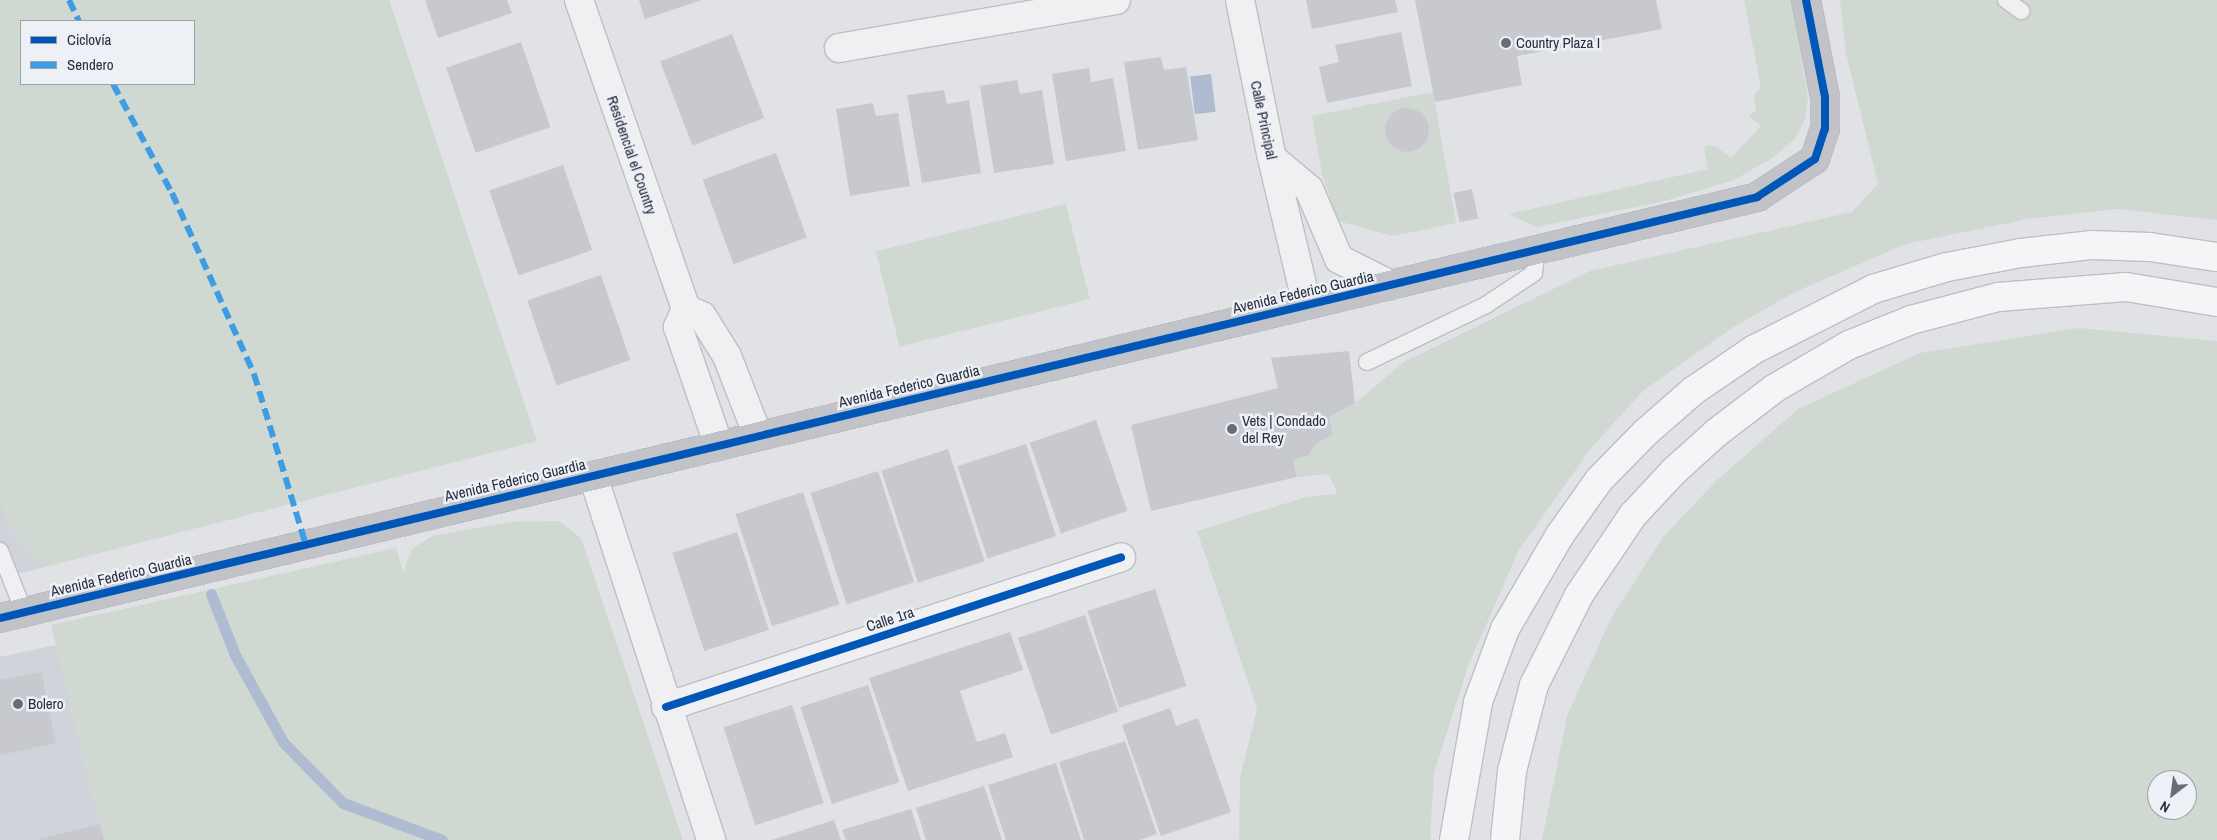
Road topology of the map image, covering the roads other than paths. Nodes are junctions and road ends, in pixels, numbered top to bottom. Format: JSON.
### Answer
{"nodes":[{"id":1,"x":579,"y":0,"type":"edge"},
{"id":2,"x":1116,"y":0,"type":"edge"},
{"id":3,"x":1240,"y":0,"type":"edge"},
{"id":4,"x":1806,"y":0,"type":"edge"},
{"id":5,"x":2006,"y":0,"type":"edge"},
{"id":6,"x":2021,"y":11,"type":"dead end"},
{"id":7,"x":839,"y":48,"type":"dead end"},
{"id":8,"x":1272,"y":158,"type":"junction"},
{"id":9,"x":1537,"y":250,"type":"junction"},
{"id":10,"x":2217,"y":257,"type":"edge"},
{"id":11,"x":1391,"y":285,"type":"junction"},
{"id":12,"x":2217,"y":302,"type":"edge"},
{"id":13,"x":1307,"y":305,"type":"junction"},
{"id":14,"x":686,"y":309,"type":"junction"},
{"id":15,"x":1367,"y":362,"type":"dead end"},
{"id":16,"x":758,"y":436,"type":"junction"},
{"id":17,"x":719,"y":446,"type":"junction"},
{"id":18,"x":593,"y":476,"type":"junction"},
{"id":19,"x":0,"y":551,"type":"edge"},
{"id":20,"x":1121,"y":556,"type":"dead end"},
{"id":21,"x":12,"y":615,"type":"edge"},
{"id":22,"x":666,"y":707,"type":"junction"},
{"id":23,"x":711,"y":840,"type":"edge"},
{"id":24,"x":1454,"y":840,"type":"edge"},
{"id":25,"x":1505,"y":840,"type":"edge"}],
"edges":[{"from":1,"to":14,"type":"street","name":"Residencial el Country"},
{"from":2,"to":7,"type":"street"},
{"from":3,"to":8,"type":"street","name":"Calle Principal"},
{"from":4,"to":9,"type":"street","name":"Avenida Federico Guardia"},
{"from":5,"to":6,"type":"lane"},
{"from":8,"to":11,"type":"street"},
{"from":8,"to":13,"type":"street","name":"Calle Principal"},
{"from":9,"to":11,"type":"street","name":"Avenida Federico Guardia"},
{"from":9,"to":15,"type":"lane"},
{"from":10,"to":24,"type":"highway"},
{"from":11,"to":13,"type":"street","name":"Avenida Federico Guardia"},
{"from":12,"to":25,"type":"highway"},
{"from":13,"to":16,"type":"street","name":"Avenida Federico Guardia"},
{"from":14,"to":16,"type":"street"},
{"from":14,"to":17,"type":"street"},
{"from":16,"to":17,"type":"street","name":"Avenida Federico Guardia"},
{"from":17,"to":18,"type":"street","name":"Avenida Federico Guardia"},
{"from":18,"to":21,"type":"street","name":"Avenida Federico Guardia"},
{"from":18,"to":22,"type":"street"},
{"from":19,"to":21,"type":"lane"},
{"from":20,"to":22,"type":"street","name":"Calle 1ra"},
{"from":22,"to":23,"type":"street"}]}
